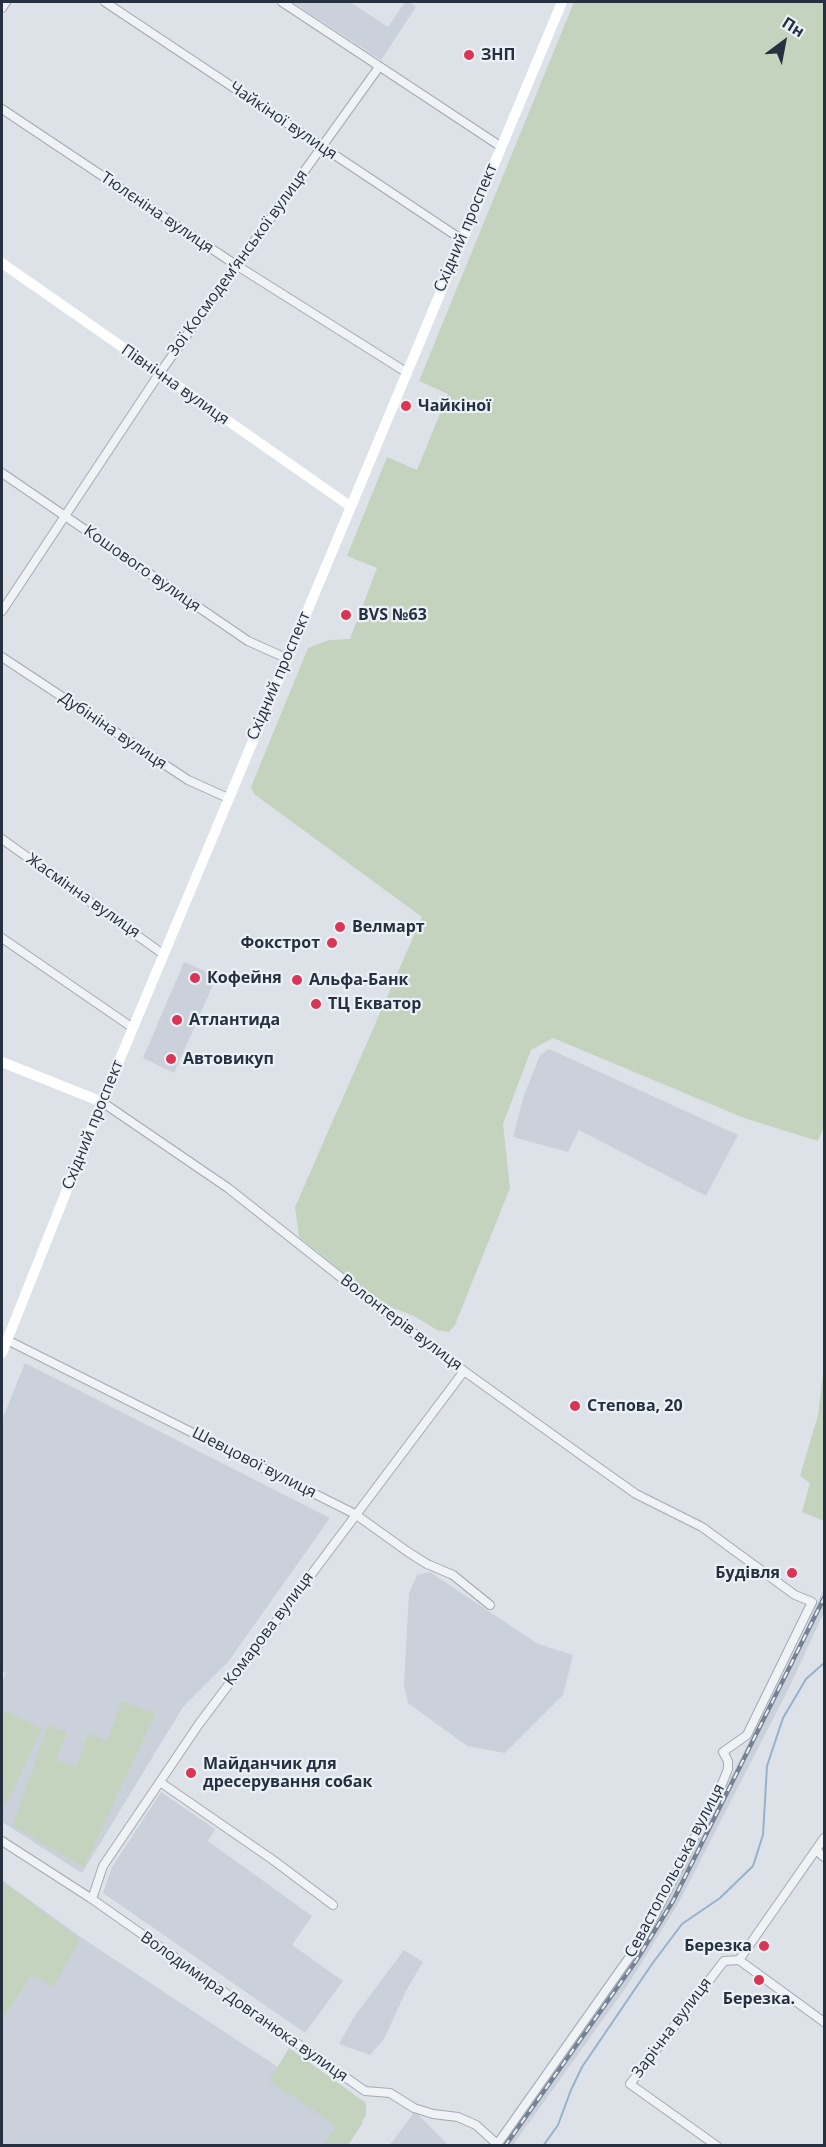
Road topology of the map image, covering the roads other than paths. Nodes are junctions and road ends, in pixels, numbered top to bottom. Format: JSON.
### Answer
{"nodes":[{"id":1,"x":6,"y":2,"type":"edge"},
{"id":2,"x":105,"y":2,"type":"edge"},
{"id":3,"x":282,"y":2,"type":"edge"},
{"id":4,"x":562,"y":2,"type":"edge"},
{"id":5,"x":2,"y":8,"type":"edge"},
{"id":6,"x":379,"y":67,"type":"junction"},
{"id":7,"x":2,"y":109,"type":"edge"},
{"id":8,"x":500,"y":146,"type":"junction"},
{"id":9,"x":321,"y":147,"type":"junction"},
{"id":10,"x":461,"y":239,"type":"junction"},
{"id":11,"x":2,"y":263,"type":"edge"},
{"id":12,"x":236,"y":265,"type":"junction"},
{"id":13,"x":406,"y":372,"type":"junction"},
{"id":14,"x":159,"y":374,"type":"junction"},
{"id":15,"x":2,"y":473,"type":"edge"},
{"id":16,"x":350,"y":506,"type":"junction"},
{"id":17,"x":66,"y":516,"type":"junction"},
{"id":18,"x":2,"y":611,"type":"edge"},
{"id":19,"x":2,"y":657,"type":"edge"},
{"id":20,"x":286,"y":658,"type":"junction"},
{"id":21,"x":228,"y":798,"type":"junction"},
{"id":22,"x":2,"y":839,"type":"edge"},
{"id":23,"x":2,"y":938,"type":"edge"},
{"id":24,"x":163,"y":954,"type":"junction"},
{"id":25,"x":133,"y":1028,"type":"junction"},
{"id":26,"x":2,"y":1062,"type":"edge"},
{"id":27,"x":102,"y":1102,"type":"junction"},
{"id":28,"x":7,"y":1340,"type":"junction"},
{"id":29,"x":2,"y":1353,"type":"edge"},
{"id":30,"x":464,"y":1371,"type":"junction"},
{"id":31,"x":355,"y":1514,"type":"junction"},
{"id":32,"x":795,"y":1595,"type":"joint"},
{"id":33,"x":490,"y":1605,"type":"dead end"},
{"id":34,"x":160,"y":1782,"type":"junction"},
{"id":35,"x":825,"y":1838,"type":"edge"},
{"id":36,"x":2,"y":1841,"type":"edge"},
{"id":37,"x":816,"y":1850,"type":"junction"},
{"id":38,"x":825,"y":1857,"type":"edge"},
{"id":39,"x":92,"y":1899,"type":"junction"},
{"id":40,"x":333,"y":1905,"type":"dead end"},
{"id":41,"x":739,"y":1960,"type":"junction"},
{"id":42,"x":825,"y":2022,"type":"edge"},
{"id":43,"x":496,"y":2145,"type":"edge"},
{"id":44,"x":717,"y":2145,"type":"edge"}],
"edges":[{"from":1,"to":5,"type":"street"},
{"from":2,"to":9,"type":"street","name":"Чайкіної вулиця"},
{"from":3,"to":6,"type":"street"},
{"from":4,"to":8,"type":"main road","name":"Східний проспект"},
{"from":6,"to":8,"type":"street"},
{"from":6,"to":9,"type":"street","name":"Зої Космодем’янської вулиця"},
{"from":7,"to":12,"type":"street","name":"Тюлєніна вулиця"},
{"from":8,"to":10,"type":"main road","name":"Східний проспект"},
{"from":9,"to":10,"type":"street","name":"Чайкіної вулиця"},
{"from":9,"to":12,"type":"street","name":"Зої Космодем’янської вулиця"},
{"from":10,"to":13,"type":"main road","name":"Східний проспект"},
{"from":11,"to":14,"type":"main road","name":"Північна вулиця"},
{"from":12,"to":13,"type":"street","name":"Тюлєніна вулиця"},
{"from":12,"to":14,"type":"street","name":"Зої Космодем’янської вулиця"},
{"from":13,"to":16,"type":"main road","name":"Східний проспект"},
{"from":14,"to":16,"type":"main road","name":"Північна вулиця"},
{"from":14,"to":17,"type":"street","name":"Зої Космодем’янської вулиця"},
{"from":15,"to":17,"type":"street","name":"Кошового вулиця"},
{"from":16,"to":20,"type":"main road","name":"Східний проспект"},
{"from":17,"to":18,"type":"street","name":"Зої Космодем’янської вулиця"},
{"from":17,"to":20,"type":"street","name":"Кошового вулиця"},
{"from":19,"to":21,"type":"street","name":"Дубініна вулиця"},
{"from":20,"to":21,"type":"main road","name":"Східний проспект"},
{"from":21,"to":24,"type":"main road","name":"Східний проспект"},
{"from":22,"to":24,"type":"street","name":"Жасмінна вулиця"},
{"from":23,"to":25,"type":"street"},
{"from":24,"to":25,"type":"main road","name":"Східний проспект"},
{"from":25,"to":27,"type":"main road","name":"Східний проспект"},
{"from":26,"to":27,"type":"main road","name":"Волонтерів вулиця"},
{"from":27,"to":28,"type":"main road","name":"Східний проспект"},
{"from":27,"to":30,"type":"street","name":"Волонтерів вулиця"},
{"from":28,"to":29,"type":"main road","name":"Східний проспект"},
{"from":28,"to":31,"type":"street","name":"Шевцової вулиця"},
{"from":30,"to":31,"type":"street","name":"Комарова вулиця"},
{"from":30,"to":32,"type":"street","name":"Волонтерів вулиця"},
{"from":31,"to":33,"type":"street","name":"Шевцової вулиця"},
{"from":31,"to":34,"type":"street","name":"Комарова вулиця"},
{"from":32,"to":43,"type":"street","name":"Севастопольська вулиця"},
{"from":34,"to":39,"type":"street","name":"Комарова вулиця"},
{"from":34,"to":40,"type":"street"},
{"from":35,"to":37,"type":"street","name":"Зарічна вулиця"},
{"from":36,"to":39,"type":"street","name":"Володимира Довганюка вулиця"},
{"from":37,"to":38,"type":"street"},
{"from":37,"to":41,"type":"street","name":"Зарічна вулиця"},
{"from":39,"to":43,"type":"street","name":"Володимира Довганюка вулиця"},
{"from":41,"to":42,"type":"street"},
{"from":41,"to":44,"type":"street","name":"Зарічна вулиця"}]}
